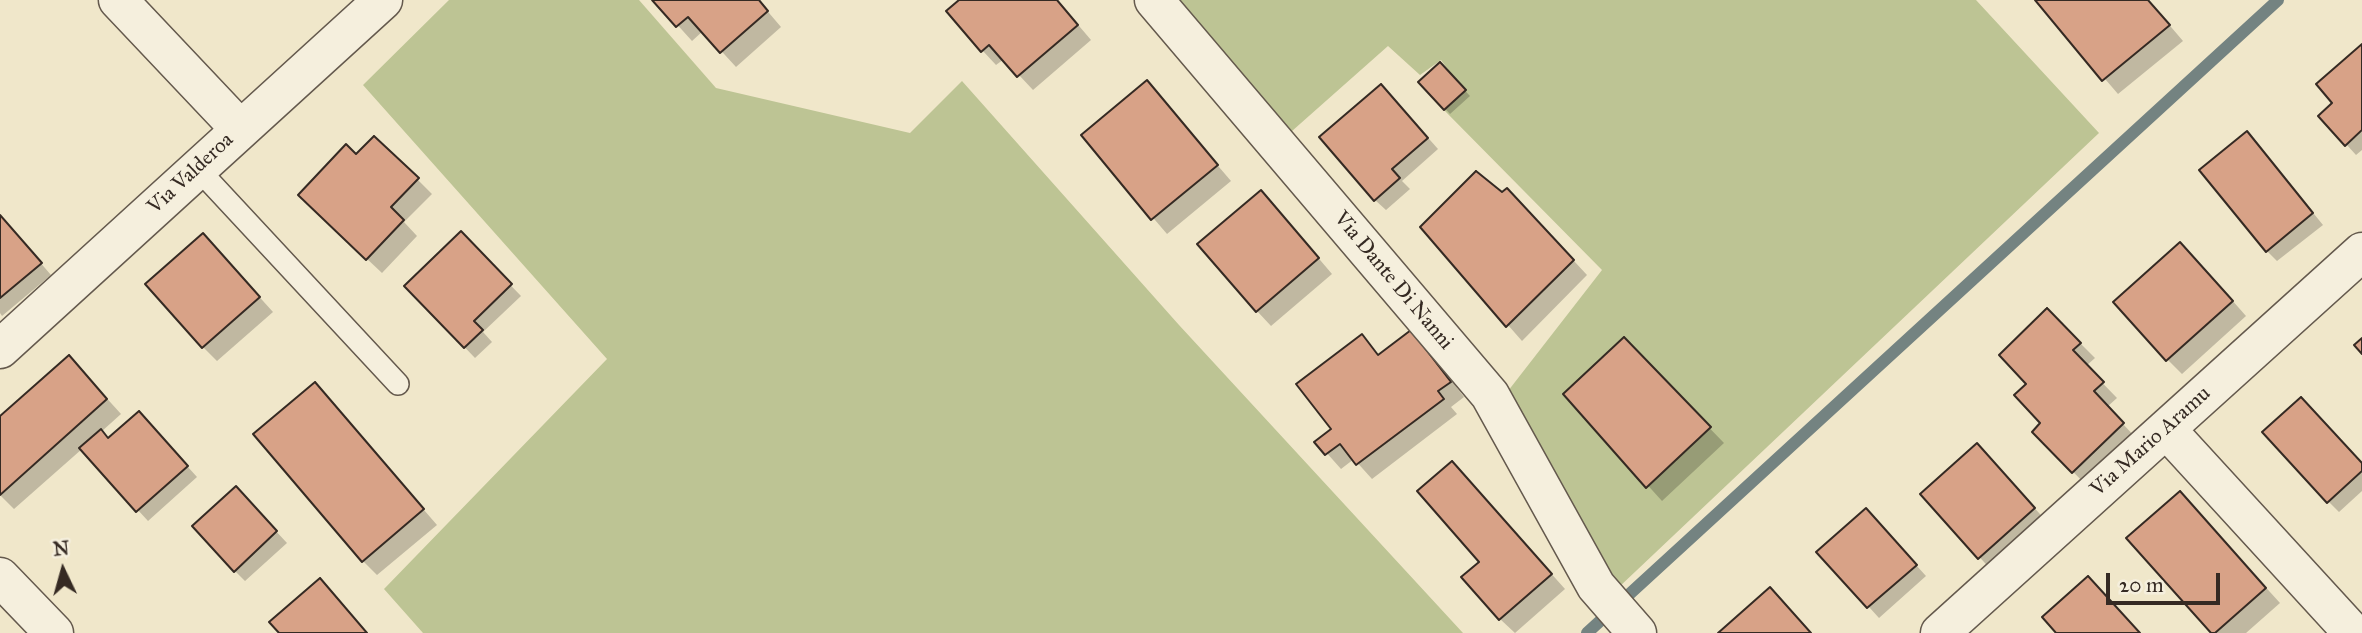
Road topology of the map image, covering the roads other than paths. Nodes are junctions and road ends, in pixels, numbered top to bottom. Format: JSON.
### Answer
{"nodes":[{"id":1,"x":118,"y":0,"type":"edge"},
{"id":2,"x":383,"y":0,"type":"edge"},
{"id":3,"x":1154,"y":0,"type":"edge"},
{"id":4,"x":240,"y":129,"type":"junction"},
{"id":5,"x":198,"y":169,"type":"junction"},
{"id":6,"x":2362,"y":252,"type":"edge"},
{"id":7,"x":0,"y":349,"type":"edge"},
{"id":8,"x":398,"y":384,"type":"dead end"},
{"id":9,"x":2166,"y":429,"type":"junction"},
{"id":10,"x":0,"y":577,"type":"edge"},
{"id":11,"x":54,"y":633,"type":"edge"},
{"id":12,"x":1637,"y":633,"type":"edge"},
{"id":13,"x":1940,"y":633,"type":"edge"},
{"id":14,"x":2353,"y":633,"type":"edge"}],
"edges":[{"from":1,"to":4,"type":"street"},
{"from":2,"to":4,"type":"street","name":"Via Valderoa"},
{"from":3,"to":12,"type":"street","name":"Via Dante Di Nanni"},
{"from":4,"to":5,"type":"street","name":"Via Valderoa"},
{"from":5,"to":7,"type":"street","name":"Via Valderoa"},
{"from":5,"to":8,"type":"lane"},
{"from":6,"to":9,"type":"street","name":"Via Mario Aramu"},
{"from":9,"to":13,"type":"street","name":"Via Mario Aramu"},
{"from":9,"to":14,"type":"street"},
{"from":10,"to":11,"type":"street"}]}
